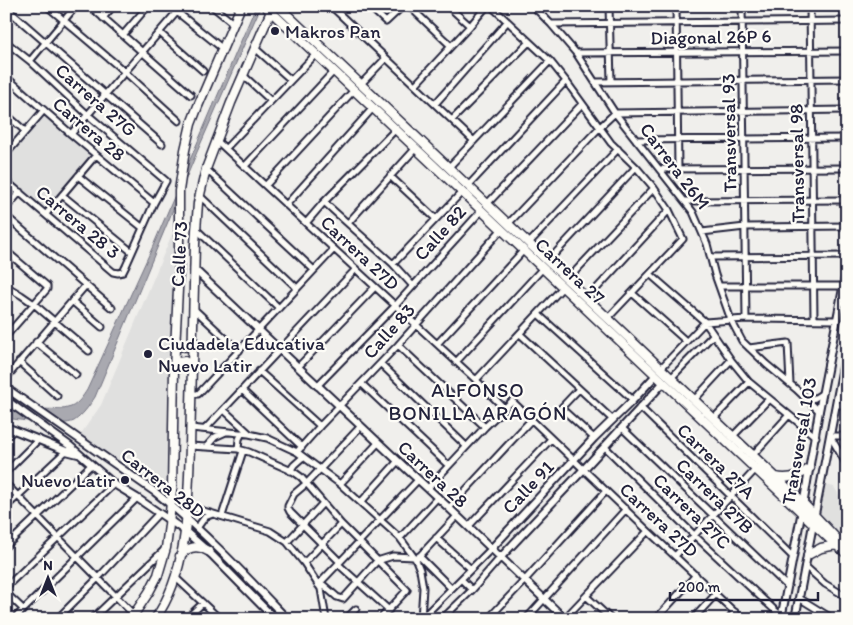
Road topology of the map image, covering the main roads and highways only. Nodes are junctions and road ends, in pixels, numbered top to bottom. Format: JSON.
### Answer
{"nodes":[{"id":1,"x":241,"y":6,"type":"edge"},
{"id":2,"x":278,"y":6,"type":"edge"},
{"id":3,"x":270,"y":8,"type":"edge"},
{"id":4,"x":465,"y":189,"type":"junction"},
{"id":5,"x":565,"y":283,"type":"junction"},
{"id":6,"x":176,"y":339,"type":"junction"},
{"id":7,"x":192,"y":341,"type":"junction"},
{"id":8,"x":174,"y":368,"type":"junction"},
{"id":9,"x":192,"y":373,"type":"junction"},
{"id":10,"x":656,"y":374,"type":"junction"},
{"id":11,"x":810,"y":468,"type":"road end"},
{"id":12,"x":776,"y":477,"type":"junction"},
{"id":13,"x":814,"y":519,"type":"junction"},
{"id":14,"x":836,"y":545,"type":"junction"},
{"id":15,"x":847,"y":546,"type":"edge"},
{"id":16,"x":208,"y":551,"type":"road end"},
{"id":17,"x":847,"y":554,"type":"edge"},
{"id":18,"x":808,"y":555,"type":"road end"},
{"id":19,"x":180,"y":556,"type":"junction"},
{"id":20,"x":132,"y":617,"type":"edge"},
{"id":21,"x":155,"y":619,"type":"edge"}],
"edges":[{"from":1,"to":6,"type":"main road","name":"Calle 73"},
{"from":2,"to":4,"type":"main road","name":"Carrera 27"},
{"from":3,"to":4,"type":"main road","name":"Carrera 27"},
{"from":3,"to":7,"type":"main road","name":"Calle 73"},
{"from":4,"to":5,"type":"main road","name":"Carrera 27"},
{"from":5,"to":10,"type":"main road","name":"Carrera 27"},
{"from":5,"to":10,"type":"main road","name":"Carrera 27"},
{"from":6,"to":7,"type":"main road"},
{"from":6,"to":8,"type":"main road","name":"Calle 73"},
{"from":7,"to":9,"type":"main road","name":"Calle 73"},
{"from":8,"to":9,"type":"main road"},
{"from":8,"to":20,"type":"main road","name":"Calle 73"},
{"from":9,"to":19,"type":"main road","name":"Calle 73"},
{"from":10,"to":12,"type":"main road","name":"Carrera 27"},
{"from":10,"to":13,"type":"main road","name":"Carrera 27"},
{"from":11,"to":12,"type":"main road"},
{"from":12,"to":13,"type":"main road","name":"Carrera 27"},
{"from":13,"to":14,"type":"main road","name":"Carrera 27"},
{"from":13,"to":15,"type":"main road","name":"Carrera 27"},
{"from":14,"to":17,"type":"main road","name":"Carrera 27"},
{"from":14,"to":18,"type":"main road"},
{"from":16,"to":19,"type":"main road"},
{"from":19,"to":21,"type":"main road"}]}
